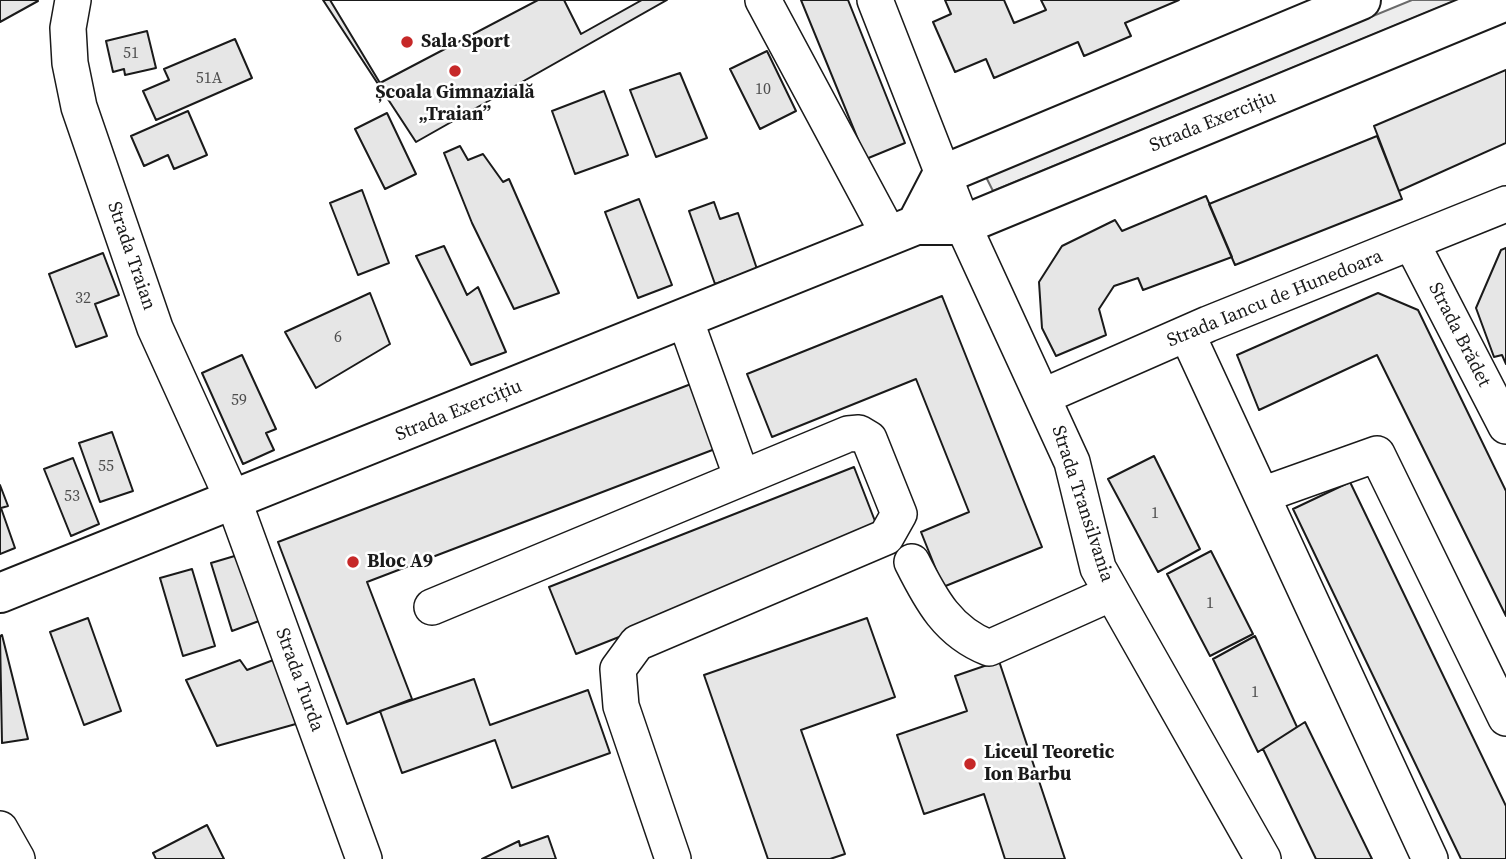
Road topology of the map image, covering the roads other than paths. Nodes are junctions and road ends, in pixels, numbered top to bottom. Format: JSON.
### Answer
{"nodes":[{"id":1,"x":73,"y":0,"type":"edge"},
{"id":2,"x":763,"y":0,"type":"edge"},
{"id":3,"x":875,"y":0,"type":"edge"},
{"id":4,"x":1361,"y":0,"type":"edge"},
{"id":5,"x":1506,"y":1,"type":"edge"},
{"id":6,"x":942,"y":175,"type":"junction"},
{"id":7,"x":1506,"y":204,"type":"edge"},
{"id":8,"x":963,"y":225,"type":"junction"},
{"id":9,"x":903,"y":230,"type":"junction"},
{"id":10,"x":1412,"y":243,"type":"junction"},
{"id":11,"x":685,"y":319,"type":"junction"},
{"id":12,"x":1187,"y":334,"type":"junction"},
{"id":13,"x":1044,"y":396,"type":"junction"},
{"id":14,"x":1506,"y":426,"type":"edge"},
{"id":15,"x":742,"y":478,"type":"junction"},
{"id":16,"x":1262,"y":495,"type":"junction"},
{"id":17,"x":234,"y":502,"type":"junction"},
{"id":18,"x":912,"y":562,"type":"dead end"},
{"id":19,"x":0,"y":593,"type":"edge"},
{"id":20,"x":1112,"y":593,"type":"junction"},
{"id":21,"x":432,"y":607,"type":"dead end"},
{"id":22,"x":1506,"y":718,"type":"edge"},
{"id":23,"x":0,"y":829,"type":"edge"},
{"id":24,"x":1250,"y":854,"type":"edge"},
{"id":25,"x":17,"y":859,"type":"edge"},
{"id":26,"x":365,"y":859,"type":"edge"},
{"id":27,"x":673,"y":859,"type":"edge"},
{"id":28,"x":1430,"y":859,"type":"edge"}],
"edges":[{"from":1,"to":17,"type":"street","name":"Strada Traian"},
{"from":2,"to":9,"type":"street"},
{"from":3,"to":6,"type":"street","name":"Strada Transilvania"},
{"from":4,"to":6,"type":"main road"},
{"from":5,"to":8,"type":"main road","name":"Strada Exercițiu"},
{"from":6,"to":8,"type":"street","name":"Strada Transilvania"},
{"from":6,"to":9,"type":"main road"},
{"from":7,"to":10,"type":"street","name":"Strada Iancu de Hunedoara"},
{"from":8,"to":9,"type":"main road","name":"Strada Exercițiu"},
{"from":8,"to":13,"type":"street","name":"Strada Transilvania"},
{"from":9,"to":11,"type":"main road","name":"Strada Exercițiu"},
{"from":10,"to":12,"type":"street","name":"Strada Iancu de Hunedoara"},
{"from":10,"to":14,"type":"street","name":"Strada Brădet"},
{"from":11,"to":15,"type":"street"},
{"from":11,"to":17,"type":"main road","name":"Strada Exercițiu"},
{"from":12,"to":13,"type":"street","name":"Strada Iancu de Hunedoara"},
{"from":12,"to":16,"type":"street"},
{"from":13,"to":20,"type":"street","name":"Strada Transilvania"},
{"from":15,"to":21,"type":"street"},
{"from":15,"to":27,"type":"street"},
{"from":16,"to":22,"type":"street"},
{"from":16,"to":28,"type":"street"},
{"from":17,"to":19,"type":"main road","name":"Strada Exercițiu"},
{"from":17,"to":26,"type":"street","name":"Strada Turda"},
{"from":18,"to":20,"type":"street"},
{"from":20,"to":24,"type":"street","name":"Strada Transilvania"},
{"from":23,"to":25,"type":"street"}]}
